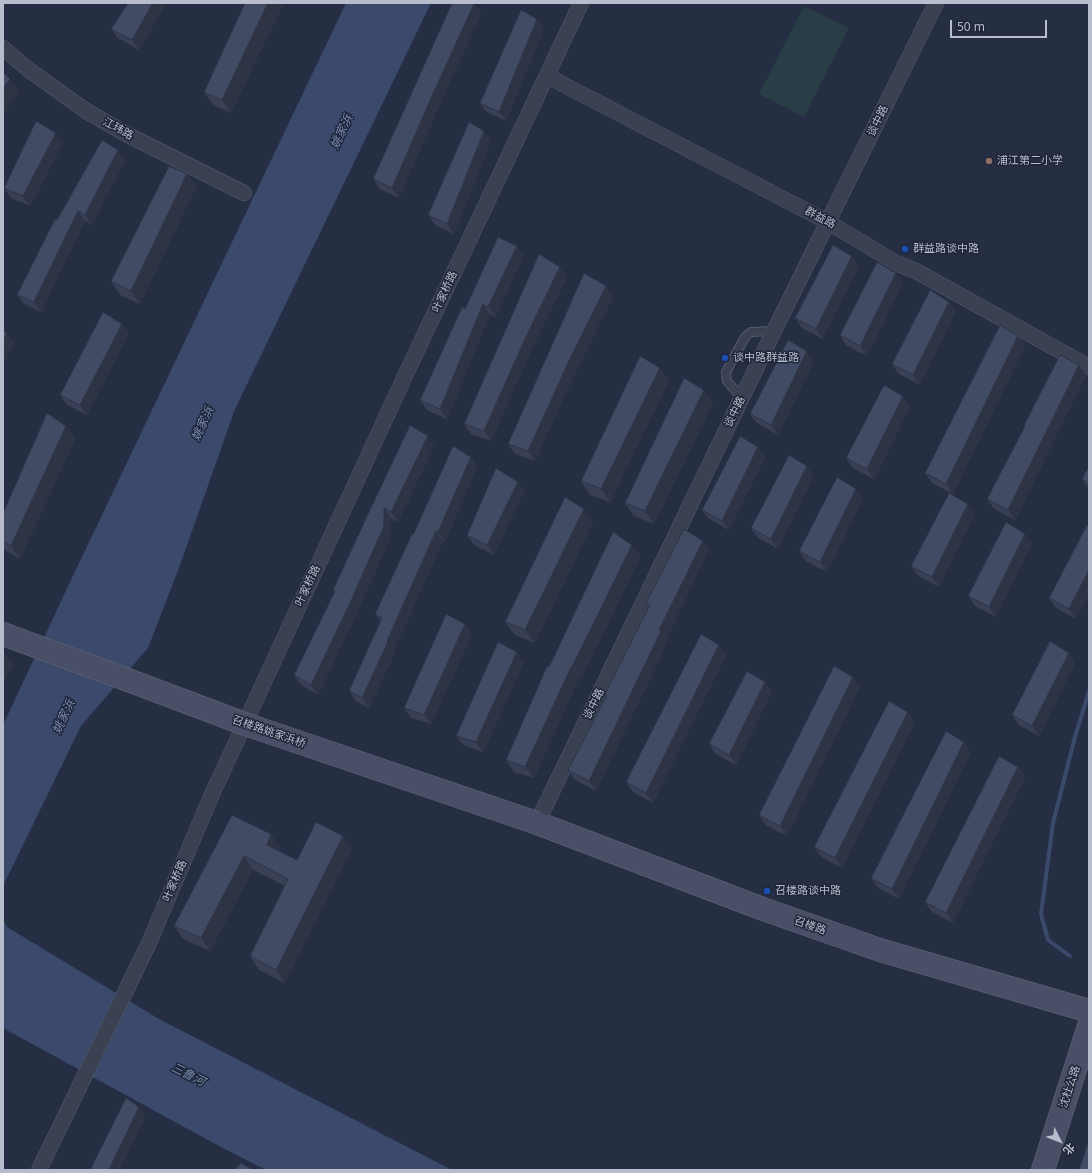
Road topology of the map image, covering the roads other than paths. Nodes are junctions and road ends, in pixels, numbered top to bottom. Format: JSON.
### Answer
{"nodes":[{"id":1,"x":581,"y":3,"type":"edge"},
{"id":2,"x":936,"y":3,"type":"edge"},
{"id":3,"x":3,"y":48,"type":"edge"},
{"id":4,"x":547,"y":76,"type":"junction"},
{"id":5,"x":244,"y":193,"type":"dead end"},
{"id":6,"x":828,"y":222,"type":"junction"},
{"id":7,"x":774,"y":331,"type":"junction"},
{"id":8,"x":1089,"y":367,"type":"edge"},
{"id":9,"x":742,"y":398,"type":"junction"},
{"id":10,"x":3,"y":634,"type":"edge"},
{"id":11,"x":537,"y":822,"type":"junction"},
{"id":12,"x":1089,"y":1011,"type":"edge"},
{"id":13,"x":1089,"y":1026,"type":"edge"},
{"id":14,"x":39,"y":1170,"type":"edge"},
{"id":15,"x":1043,"y":1170,"type":"edge"}],
"edges":[{"from":1,"to":4,"type":"street","name":"叶家桥路"},
{"from":2,"to":6,"type":"street","name":"谈中路"},
{"from":3,"to":5,"type":"street","name":"江玮路"},
{"from":4,"to":6,"type":"street","name":"群益路"},
{"from":4,"to":14,"type":"street","name":"叶家桥路"},
{"from":6,"to":7,"type":"street","name":"谈中路"},
{"from":6,"to":8,"type":"street","name":"群益路"},
{"from":7,"to":9,"type":"street","name":"谈中路"},
{"from":7,"to":9,"type":"lane"},
{"from":9,"to":11,"type":"street","name":"谈中路"},
{"from":10,"to":11,"type":"street","name":"召楼路姚家浜桥","bridge":true},
{"from":11,"to":12,"type":"street","name":"召楼路"},
{"from":13,"to":15,"type":"street","name":"沈杜公路"}]}
